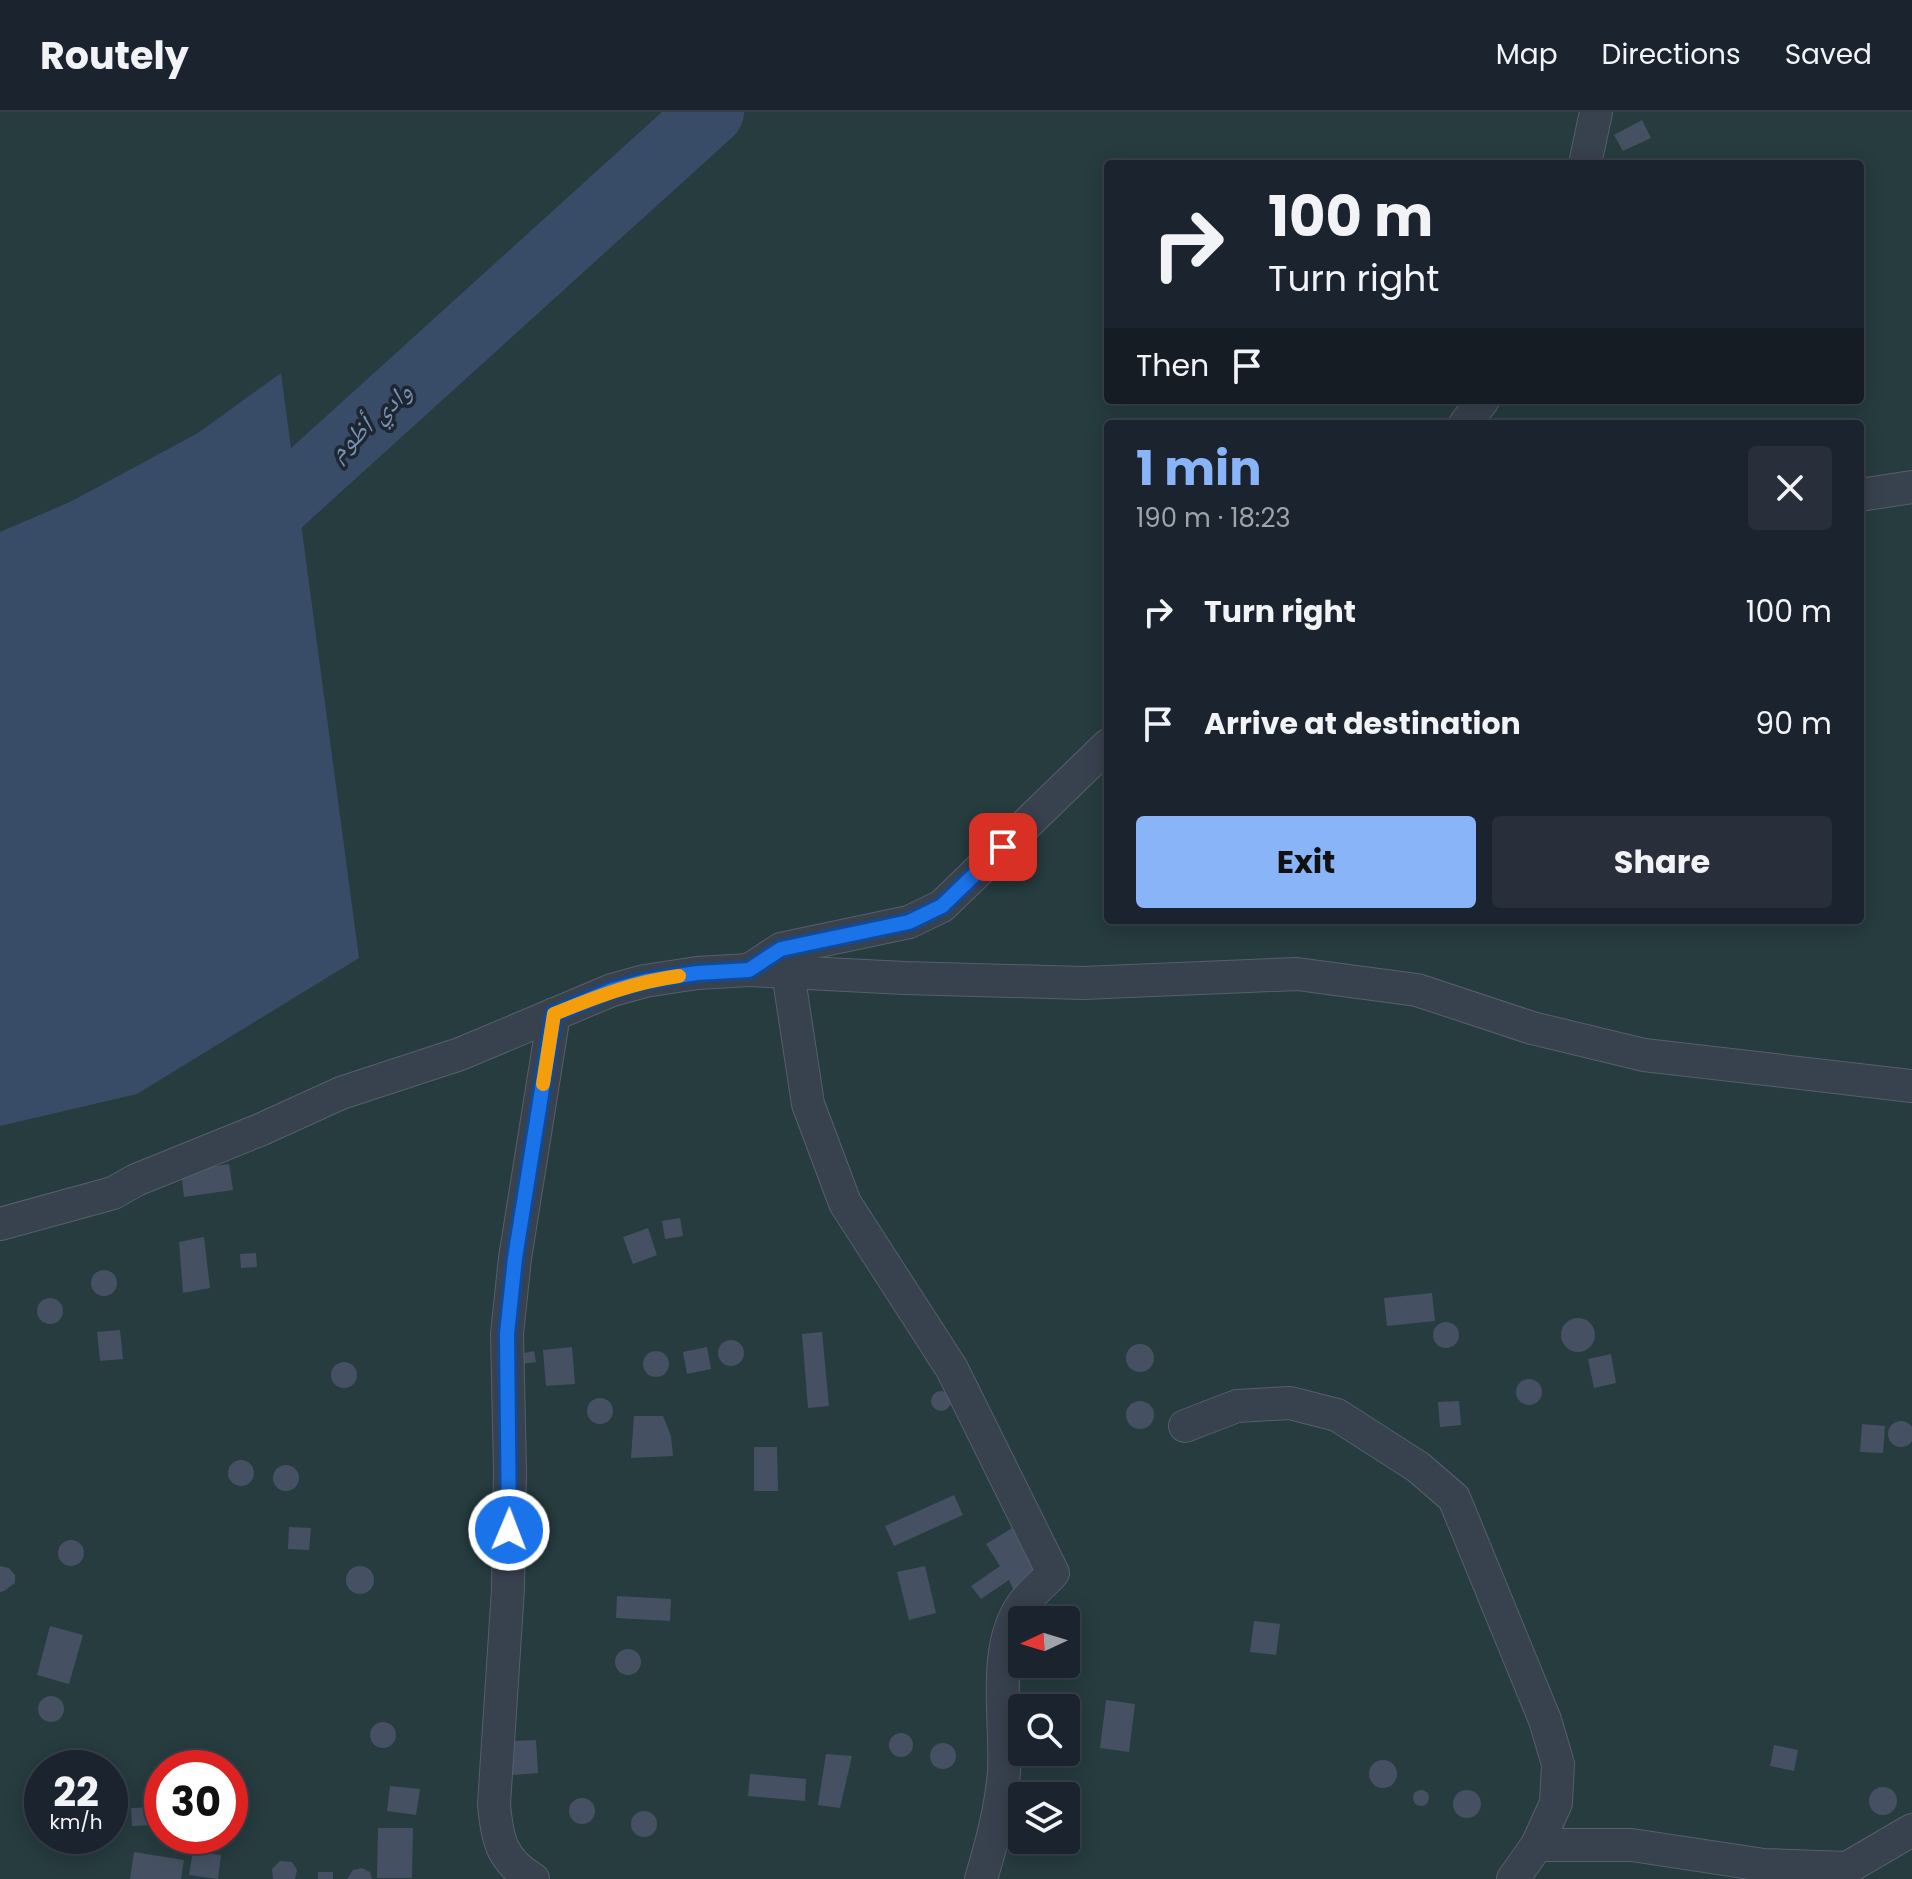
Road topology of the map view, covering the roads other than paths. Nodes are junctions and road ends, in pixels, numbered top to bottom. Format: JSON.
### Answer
{"nodes":[{"id":1,"x":1596,"y":112,"type":"edge"},
{"id":2,"x":1586,"y":160,"type":"edge"},
{"id":3,"x":1912,"y":487,"type":"edge"},
{"id":4,"x":1864,"y":494,"type":"edge"},
{"id":5,"x":1104,"y":749,"type":"edge"},
{"id":6,"x":749,"y":970,"type":"junction"},
{"id":7,"x":788,"y":972,"type":"junction"},
{"id":8,"x":554,"y":1014,"type":"junction"},
{"id":9,"x":1912,"y":1086,"type":"edge"},
{"id":10,"x":0,"y":1224,"type":"edge"},
{"id":11,"x":1185,"y":1426,"type":"dead end"},
{"id":12,"x":1912,"y":1830,"type":"edge"},
{"id":13,"x":1537,"y":1845,"type":"junction"},
{"id":14,"x":533,"y":1879,"type":"edge"},
{"id":15,"x":981,"y":1879,"type":"edge"},
{"id":16,"x":1513,"y":1879,"type":"edge"}],
"edges":[{"from":1,"to":2,"type":"street"},
{"from":3,"to":4,"type":"street"},
{"from":5,"to":6,"type":"street"},
{"from":6,"to":7,"type":"street"},
{"from":6,"to":8,"type":"street"},
{"from":7,"to":9,"type":"street"},
{"from":7,"to":15,"type":"street"},
{"from":8,"to":10,"type":"street"},
{"from":8,"to":14,"type":"street"},
{"from":11,"to":13,"type":"street"},
{"from":12,"to":13,"type":"street"},
{"from":13,"to":16,"type":"street"}]}
